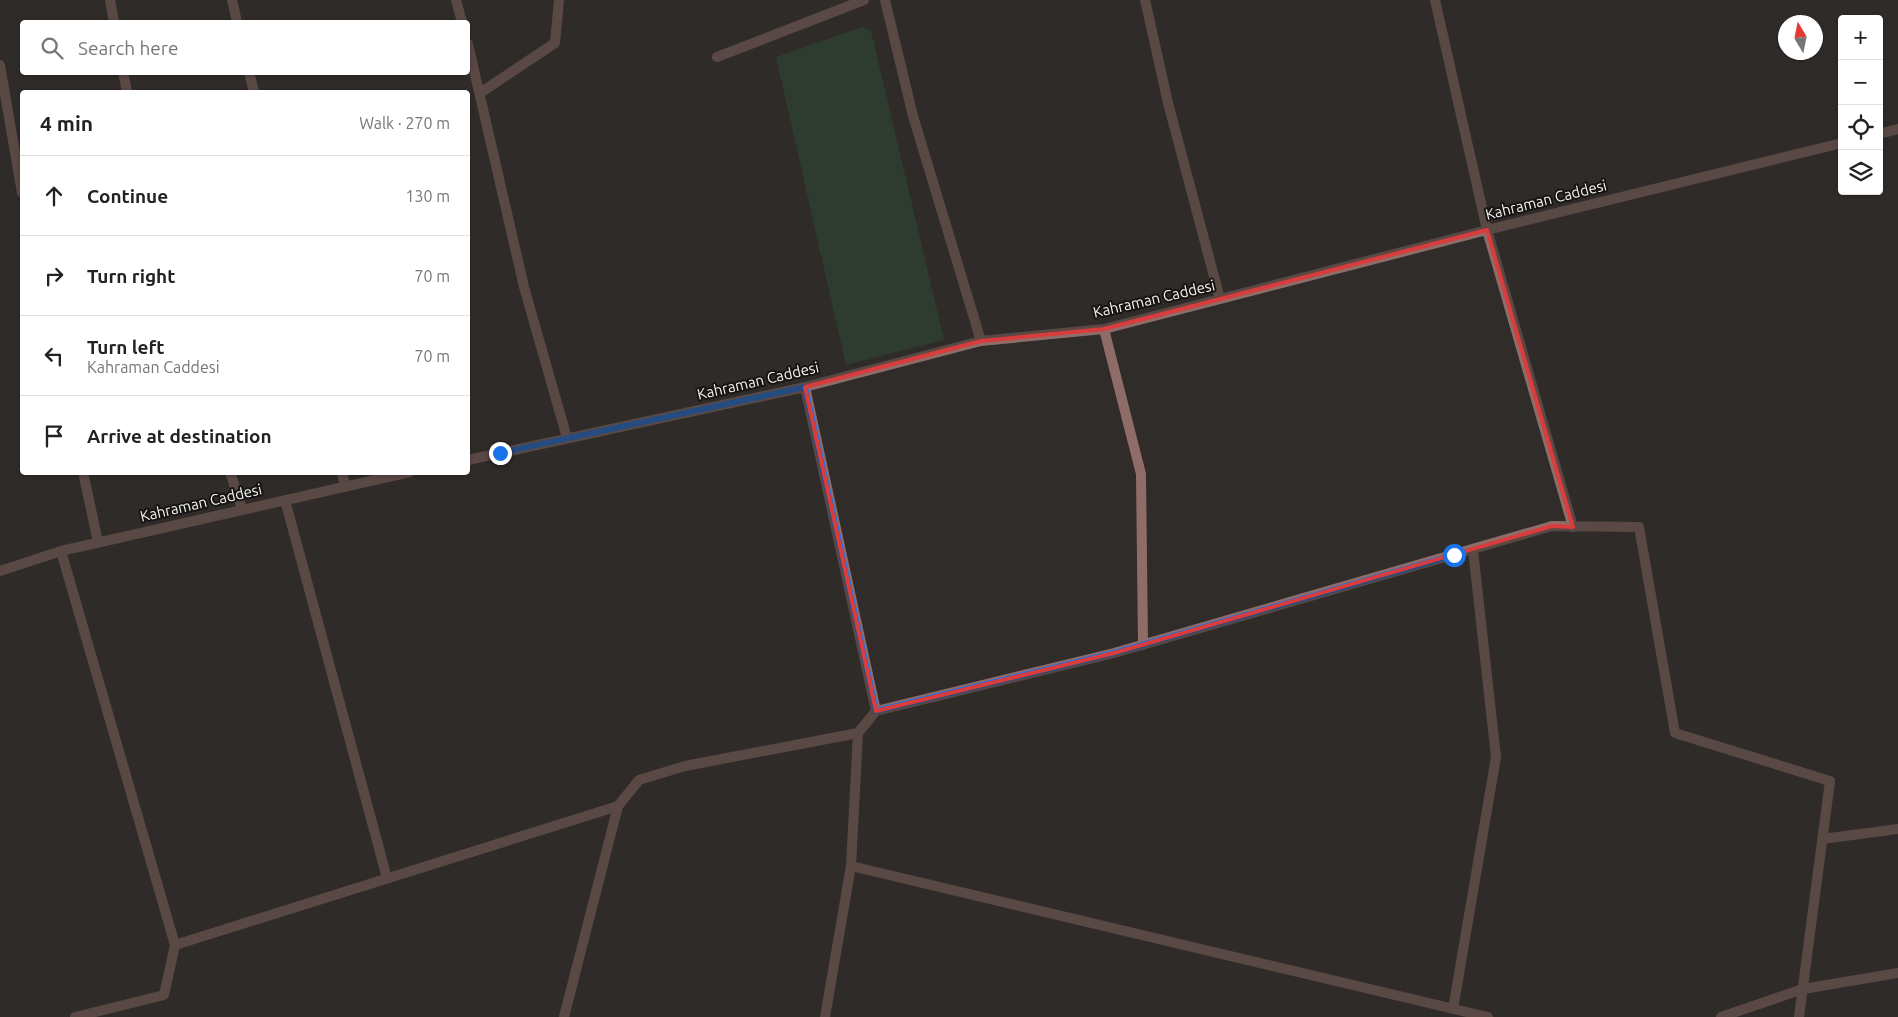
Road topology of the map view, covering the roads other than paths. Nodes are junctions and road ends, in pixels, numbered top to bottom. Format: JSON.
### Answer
{"nodes":[{"id":1,"x":110,"y":0,"type":"edge"},
{"id":2,"x":232,"y":0,"type":"edge"},
{"id":3,"x":456,"y":0,"type":"edge"},
{"id":4,"x":559,"y":0,"type":"edge"},
{"id":5,"x":864,"y":0,"type":"edge"},
{"id":6,"x":885,"y":0,"type":"edge"},
{"id":7,"x":1145,"y":0,"type":"edge"},
{"id":8,"x":1435,"y":0,"type":"edge"},
{"id":9,"x":114,"y":20,"type":"edge"},
{"id":10,"x":237,"y":20,"type":"edge"},
{"id":11,"x":461,"y":20,"type":"edge"},
{"id":12,"x":470,"y":52,"type":"edge"},
{"id":13,"x":717,"y":58,"type":"dead end"},
{"id":14,"x":0,"y":65,"type":"edge"},
{"id":15,"x":124,"y":75,"type":"edge"},
{"id":16,"x":250,"y":75,"type":"edge"},
{"id":17,"x":127,"y":90,"type":"edge"},
{"id":18,"x":254,"y":90,"type":"edge"},
{"id":19,"x":480,"y":93,"type":"junction"},
{"id":20,"x":1898,"y":129,"type":"edge"},
{"id":21,"x":1883,"y":133,"type":"edge"},
{"id":22,"x":1838,"y":144,"type":"edge"},
{"id":23,"x":20,"y":181,"type":"edge"},
{"id":24,"x":1487,"y":230,"type":"junction"},
{"id":25,"x":1220,"y":299,"type":"junction"},
{"id":26,"x":1104,"y":328,"type":"junction"},
{"id":27,"x":981,"y":341,"type":"junction"},
{"id":28,"x":805,"y":387,"type":"junction"},
{"id":29,"x":567,"y":438,"type":"junction"},
{"id":30,"x":470,"y":460,"type":"edge"},
{"id":31,"x":84,"y":475,"type":"edge"},
{"id":32,"x":231,"y":475,"type":"edge"},
{"id":33,"x":343,"y":475,"type":"edge"},
{"id":34,"x":397,"y":475,"type":"edge"},
{"id":35,"x":345,"y":487,"type":"junction"},
{"id":36,"x":284,"y":500,"type":"junction"},
{"id":37,"x":242,"y":509,"type":"junction"},
{"id":38,"x":1573,"y":527,"type":"junction"},
{"id":39,"x":98,"y":542,"type":"junction"},
{"id":40,"x":1473,"y":550,"type":"junction"},
{"id":41,"x":62,"y":551,"type":"junction"},
{"id":42,"x":0,"y":571,"type":"edge"},
{"id":43,"x":1143,"y":645,"type":"junction"},
{"id":44,"x":876,"y":711,"type":"junction"},
{"id":45,"x":858,"y":733,"type":"junction"},
{"id":46,"x":618,"y":806,"type":"junction"},
{"id":47,"x":1898,"y":828,"type":"edge"},
{"id":48,"x":1822,"y":839,"type":"junction"},
{"id":49,"x":851,"y":866,"type":"junction"},
{"id":50,"x":387,"y":878,"type":"junction"},
{"id":51,"x":175,"y":945,"type":"junction"},
{"id":52,"x":1898,"y":973,"type":"edge"},
{"id":53,"x":1803,"y":989,"type":"junction"},
{"id":54,"x":1453,"y":1008,"type":"junction"},
{"id":55,"x":76,"y":1017,"type":"edge"},
{"id":56,"x":564,"y":1017,"type":"edge"},
{"id":57,"x":825,"y":1017,"type":"edge"},
{"id":58,"x":1488,"y":1017,"type":"edge"},
{"id":59,"x":1722,"y":1017,"type":"edge"},
{"id":60,"x":1799,"y":1017,"type":"edge"}],
"edges":[{"from":1,"to":9,"type":"street"},
{"from":2,"to":10,"type":"street"},
{"from":3,"to":11,"type":"street"},
{"from":4,"to":19,"type":"street"},
{"from":5,"to":13,"type":"street"},
{"from":6,"to":27,"type":"street"},
{"from":7,"to":25,"type":"street"},
{"from":8,"to":24,"type":"street"},
{"from":12,"to":19,"type":"street"},
{"from":14,"to":23,"type":"street"},
{"from":15,"to":17,"type":"street"},
{"from":16,"to":18,"type":"street"},
{"from":19,"to":29,"type":"street"},
{"from":20,"to":21,"type":"street"},
{"from":22,"to":24,"type":"street","name":"Kahraman Caddesi"},
{"from":24,"to":25,"type":"street","name":"Kahraman Caddesi"},
{"from":24,"to":38,"type":"street"},
{"from":25,"to":26,"type":"street","name":"Kahraman Caddesi"},
{"from":26,"to":27,"type":"street","name":"Kahraman Caddesi"},
{"from":26,"to":43,"type":"street"},
{"from":27,"to":28,"type":"street","name":"Kahraman Caddesi"},
{"from":28,"to":29,"type":"street","name":"Kahraman Caddesi"},
{"from":28,"to":44,"type":"street"},
{"from":29,"to":30,"type":"street","name":"Kahraman Caddesi"},
{"from":31,"to":39,"type":"street"},
{"from":32,"to":37,"type":"street"},
{"from":33,"to":35,"type":"street"},
{"from":34,"to":35,"type":"street","name":"Kahraman Caddesi"},
{"from":35,"to":36,"type":"street","name":"Kahraman Caddesi"},
{"from":36,"to":37,"type":"street","name":"Kahraman Caddesi"},
{"from":36,"to":50,"type":"street"},
{"from":37,"to":39,"type":"street","name":"Kahraman Caddesi"},
{"from":38,"to":40,"type":"street"},
{"from":38,"to":48,"type":"street"},
{"from":39,"to":41,"type":"street","name":"Kahraman Caddesi"},
{"from":40,"to":43,"type":"street"},
{"from":40,"to":54,"type":"street"},
{"from":41,"to":42,"type":"street","name":"Kahraman Caddesi"},
{"from":41,"to":51,"type":"street"},
{"from":43,"to":44,"type":"street"},
{"from":44,"to":45,"type":"street"},
{"from":45,"to":46,"type":"street"},
{"from":45,"to":49,"type":"street"},
{"from":46,"to":50,"type":"street"},
{"from":46,"to":56,"type":"street"},
{"from":47,"to":48,"type":"street"},
{"from":48,"to":53,"type":"street"},
{"from":49,"to":54,"type":"street"},
{"from":49,"to":57,"type":"street"},
{"from":50,"to":51,"type":"street"},
{"from":51,"to":55,"type":"street"},
{"from":52,"to":53,"type":"street"},
{"from":53,"to":59,"type":"street"},
{"from":53,"to":60,"type":"street"},
{"from":54,"to":58,"type":"street"}]}
